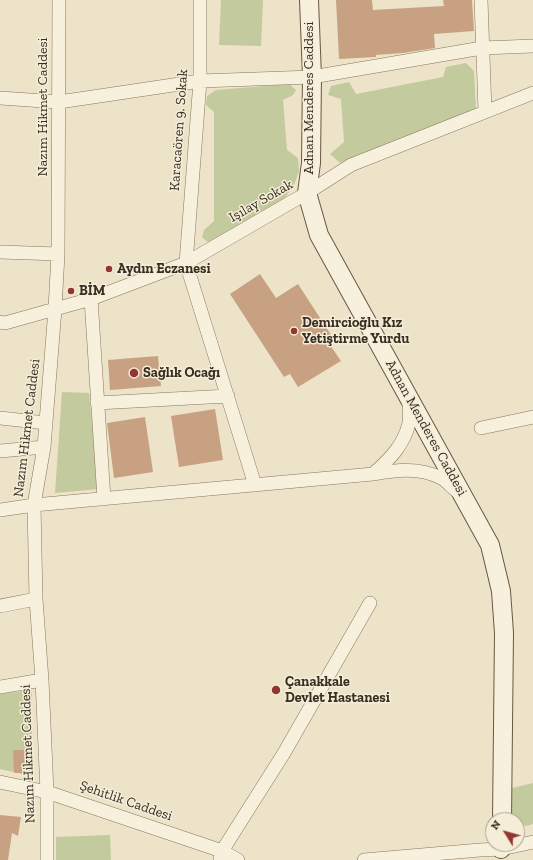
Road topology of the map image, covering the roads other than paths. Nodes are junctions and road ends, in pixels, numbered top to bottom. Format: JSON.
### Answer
{"nodes":[{"id":1,"x":59,"y":0,"type":"edge"},
{"id":2,"x":200,"y":0,"type":"edge"},
{"id":3,"x":309,"y":0,"type":"edge"},
{"id":4,"x":481,"y":0,"type":"edge"},
{"id":5,"x":533,"y":46,"type":"edge"},
{"id":6,"x":482,"y":48,"type":"junction"},
{"id":7,"x":312,"y":78,"type":"junction"},
{"id":8,"x":200,"y":81,"type":"junction"},
{"id":9,"x":533,"y":93,"type":"edge"},
{"id":10,"x":0,"y":98,"type":"edge"},
{"id":11,"x":59,"y":102,"type":"junction"},
{"id":12,"x":485,"y":111,"type":"junction"},
{"id":13,"x":307,"y":193,"type":"junction"},
{"id":14,"x":0,"y":252,"type":"edge"},
{"id":15,"x":58,"y":254,"type":"junction"},
{"id":16,"x":186,"y":263,"type":"junction"},
{"id":17,"x":91,"y":299,"type":"junction"},
{"id":18,"x":55,"y":309,"type":"junction"},
{"id":19,"x":0,"y":322,"type":"edge"},
{"id":20,"x":228,"y":396,"type":"junction"},
{"id":21,"x":408,"y":397,"type":"junction"},
{"id":22,"x":97,"y":403,"type":"junction"},
{"id":23,"x":0,"y":418,"type":"edge"},
{"id":24,"x":533,"y":418,"type":"edge"},
{"id":25,"x":46,"y":423,"type":"junction"},
{"id":26,"x":481,"y":428,"type":"dead end"},
{"id":27,"x":44,"y":447,"type":"junction"},
{"id":28,"x":0,"y":451,"type":"edge"},
{"id":29,"x":373,"y":474,"type":"junction"},
{"id":30,"x":255,"y":485,"type":"junction"},
{"id":31,"x":465,"y":498,"type":"junction"},
{"id":32,"x":104,"y":499,"type":"junction"},
{"id":33,"x":34,"y":505,"type":"junction"},
{"id":34,"x":0,"y":510,"type":"edge"},
{"id":35,"x":36,"y":599,"type":"junction"},
{"id":36,"x":370,"y":603,"type":"dead end"},
{"id":37,"x":0,"y":606,"type":"edge"},
{"id":38,"x":42,"y":680,"type":"junction"},
{"id":39,"x":0,"y":687,"type":"edge"},
{"id":40,"x":0,"y":782,"type":"edge"},
{"id":41,"x":47,"y":792,"type":"junction"},
{"id":42,"x":502,"y":812,"type":"edge"},
{"id":43,"x":221,"y":855,"type":"edge"},
{"id":44,"x":480,"y":855,"type":"edge"},
{"id":45,"x":47,"y":860,"type":"edge"},
{"id":46,"x":238,"y":860,"type":"edge"},
{"id":47,"x":364,"y":860,"type":"edge"}],
"edges":[{"from":1,"to":11,"type":"street","name":"Nazım Hikmet Caddesi"},
{"from":2,"to":8,"type":"street","name":"Karacaören 9. Sokak"},
{"from":3,"to":7,"type":"street","name":"Adnan Menderes Caddesi"},
{"from":4,"to":6,"type":"street"},
{"from":5,"to":6,"type":"street"},
{"from":6,"to":7,"type":"street"},
{"from":6,"to":12,"type":"street"},
{"from":7,"to":8,"type":"street"},
{"from":7,"to":13,"type":"street","name":"Adnan Menderes Caddesi"},
{"from":8,"to":11,"type":"street"},
{"from":8,"to":16,"type":"street","name":"Karacaören 9. Sokak"},
{"from":9,"to":12,"type":"street","name":"Işılay Sokak"},
{"from":10,"to":11,"type":"street"},
{"from":11,"to":15,"type":"street","name":"Nazım Hikmet Caddesi"},
{"from":12,"to":13,"type":"street","name":"Işılay Sokak"},
{"from":13,"to":16,"type":"street","name":"Işılay Sokak"},
{"from":13,"to":21,"type":"street","name":"Adnan Menderes Caddesi"},
{"from":14,"to":15,"type":"street"},
{"from":15,"to":18,"type":"street","name":"Nazım Hikmet Caddesi"},
{"from":16,"to":17,"type":"street","name":"Işılay Sokak"},
{"from":16,"to":20,"type":"street"},
{"from":17,"to":18,"type":"street","name":"Işılay Sokak"},
{"from":17,"to":22,"type":"street"},
{"from":18,"to":19,"type":"street","name":"Işılay Sokak"},
{"from":18,"to":25,"type":"street","name":"Nazım Hikmet Caddesi"},
{"from":20,"to":22,"type":"street"},
{"from":20,"to":30,"type":"street"},
{"from":21,"to":29,"type":"street"},
{"from":21,"to":31,"type":"street","name":"Adnan Menderes Caddesi"},
{"from":22,"to":32,"type":"street"},
{"from":23,"to":25,"type":"street"},
{"from":24,"to":26,"type":"street"},
{"from":25,"to":27,"type":"street","name":"Nazım Hikmet Caddesi"},
{"from":27,"to":28,"type":"street"},
{"from":27,"to":33,"type":"street","name":"Nazım Hikmet Caddesi"},
{"from":29,"to":30,"type":"street"},
{"from":29,"to":31,"type":"street"},
{"from":30,"to":32,"type":"street"},
{"from":31,"to":42,"type":"street","name":"Adnan Menderes Caddesi"},
{"from":32,"to":33,"type":"street"},
{"from":33,"to":34,"type":"street"},
{"from":33,"to":35,"type":"street","name":"Nazım Hikmet Caddesi"},
{"from":35,"to":37,"type":"street"},
{"from":35,"to":38,"type":"street","name":"Nazım Hikmet Caddesi"},
{"from":36,"to":43,"type":"street"},
{"from":38,"to":39,"type":"street"},
{"from":38,"to":41,"type":"street","name":"Nazım Hikmet Caddesi"},
{"from":40,"to":41,"type":"street","name":"Şehitlik Caddesi"},
{"from":41,"to":43,"type":"street","name":"Şehitlik Caddesi"},
{"from":41,"to":45,"type":"street","name":"Nazım Hikmet Caddesi"},
{"from":43,"to":46,"type":"street","name":"Şehitlik Caddesi"},
{"from":44,"to":47,"type":"street"}]}
